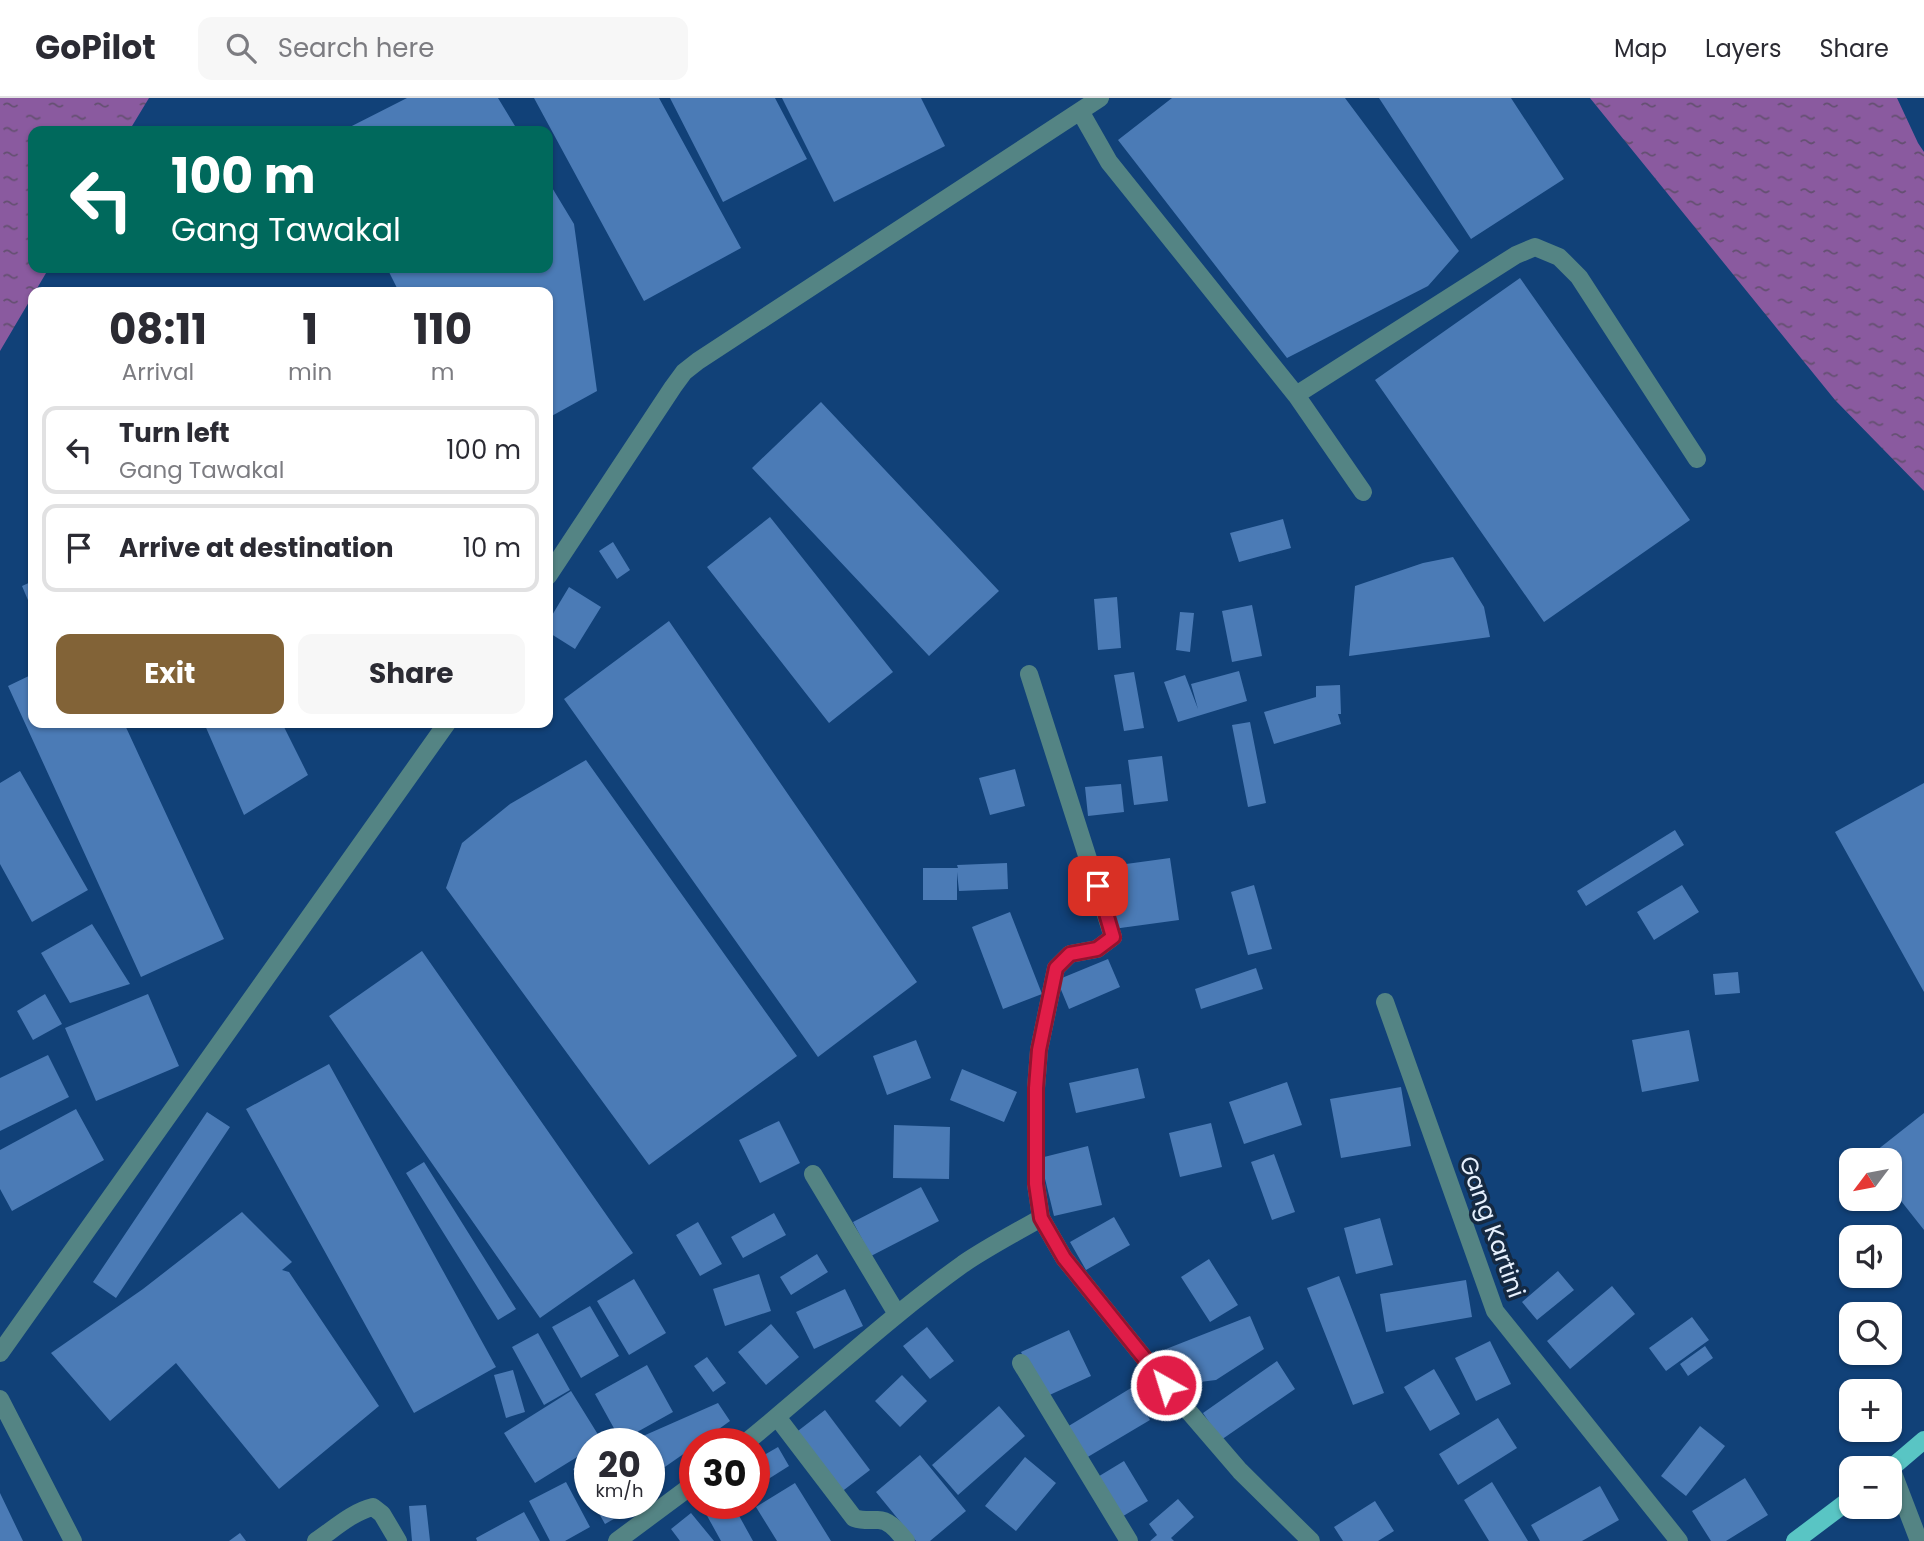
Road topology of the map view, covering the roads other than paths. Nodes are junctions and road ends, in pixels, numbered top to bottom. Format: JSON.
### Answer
{"nodes":[{"id":1,"x":1100,"y":98,"type":"edge"},
{"id":2,"x":1080,"y":111,"type":"junction"},
{"id":3,"x":1296,"y":395,"type":"junction"},
{"id":4,"x":1697,"y":459,"type":"dead end"},
{"id":5,"x":1363,"y":492,"type":"dead end"},
{"id":6,"x":553,"y":568,"type":"edge"},
{"id":7,"x":1030,"y":674,"type":"dead end"},
{"id":8,"x":443,"y":728,"type":"edge"},
{"id":9,"x":1385,"y":1002,"type":"dead end"},
{"id":10,"x":813,"y":1174,"type":"dead end"},
{"id":11,"x":1041,"y":1218,"type":"junction"},
{"id":12,"x":897,"y":1314,"type":"junction"},
{"id":13,"x":0,"y":1353,"type":"edge"},
{"id":14,"x":1021,"y":1363,"type":"dead end"},
{"id":15,"x":0,"y":1399,"type":"edge"},
{"id":16,"x":777,"y":1417,"type":"junction"},
{"id":17,"x":764,"y":1428,"type":"edge"},
{"id":18,"x":1924,"y":1440,"type":"edge"},
{"id":19,"x":1902,"y":1458,"type":"edge"},
{"id":20,"x":679,"y":1495,"type":"edge"},
{"id":21,"x":1902,"y":1498,"type":"edge"},
{"id":22,"x":1839,"y":1508,"type":"edge"},
{"id":23,"x":73,"y":1541,"type":"edge"},
{"id":24,"x":316,"y":1541,"type":"edge"},
{"id":25,"x":398,"y":1541,"type":"edge"},
{"id":26,"x":617,"y":1541,"type":"edge"},
{"id":27,"x":906,"y":1541,"type":"edge"},
{"id":28,"x":1129,"y":1541,"type":"edge"},
{"id":29,"x":1311,"y":1541,"type":"edge"},
{"id":30,"x":1679,"y":1541,"type":"edge"},
{"id":31,"x":1795,"y":1541,"type":"edge"},
{"id":32,"x":1919,"y":1541,"type":"edge"}],
"edges":[{"from":1,"to":2,"type":"street"},
{"from":2,"to":3,"type":"street"},
{"from":2,"to":6,"type":"street"},
{"from":3,"to":4,"type":"street"},
{"from":3,"to":5,"type":"street"},
{"from":7,"to":11,"type":"street"},
{"from":8,"to":13,"type":"street"},
{"from":9,"to":30,"type":"street","name":"Gang Kartini"},
{"from":10,"to":12,"type":"street"},
{"from":11,"to":12,"type":"street"},
{"from":11,"to":29,"type":"street"},
{"from":12,"to":16,"type":"street"},
{"from":14,"to":28,"type":"street"},
{"from":15,"to":23,"type":"street"},
{"from":16,"to":17,"type":"street"},
{"from":16,"to":27,"type":"street"},
{"from":18,"to":19,"type":"main road"},
{"from":20,"to":26,"type":"street"},
{"from":21,"to":32,"type":"street"},
{"from":22,"to":31,"type":"main road"},
{"from":24,"to":25,"type":"street"}]}
